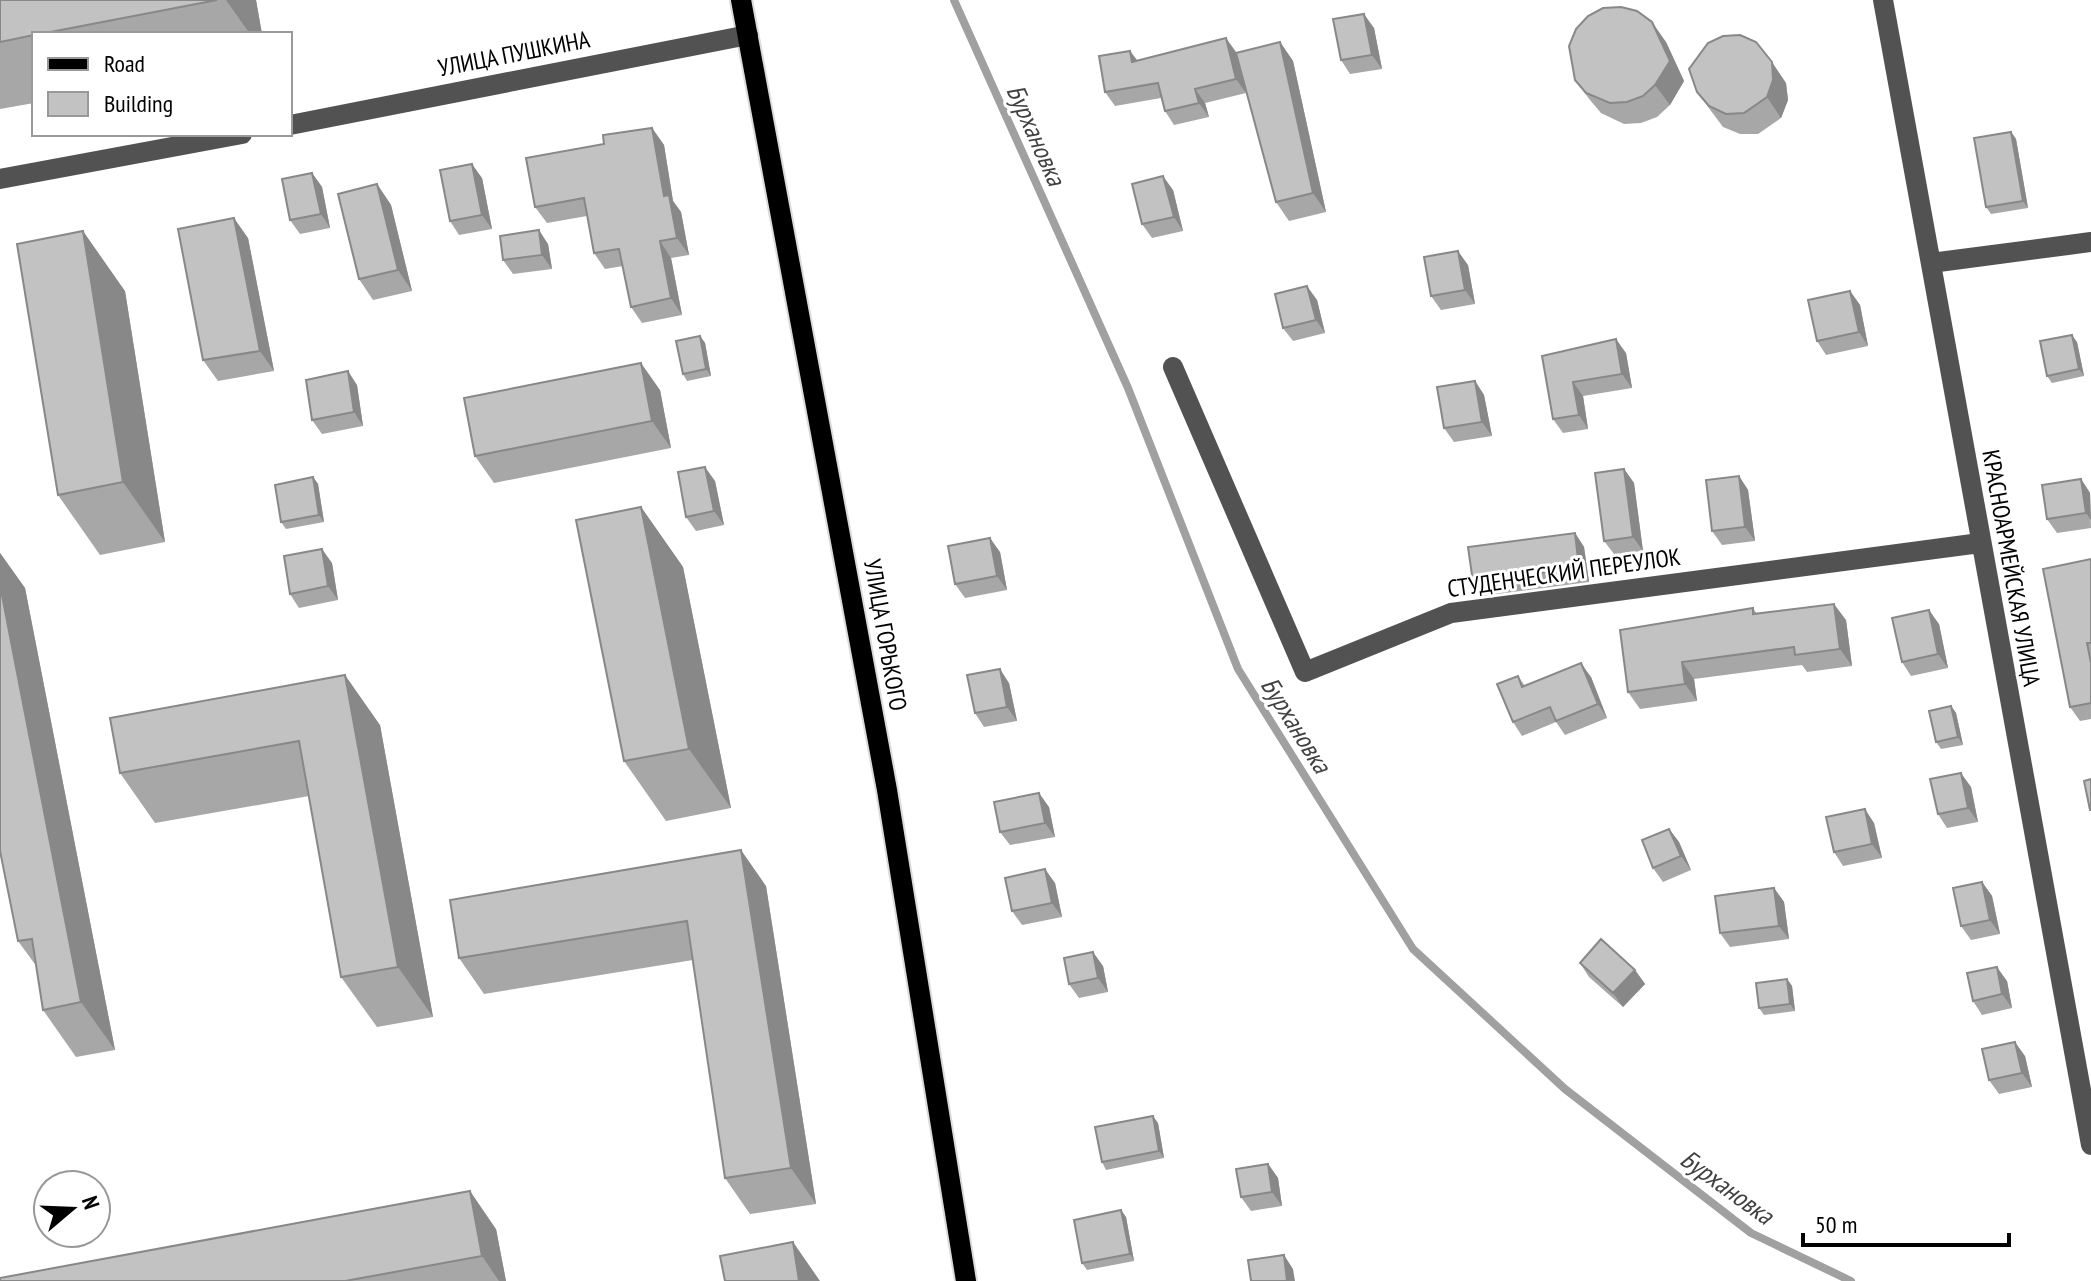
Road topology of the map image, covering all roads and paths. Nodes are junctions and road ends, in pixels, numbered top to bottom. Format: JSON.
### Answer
{"nodes":[{"id":1,"x":741,"y":0,"type":"edge"},
{"id":2,"x":1883,"y":0,"type":"edge"},
{"id":3,"x":748,"y":35,"type":"junction"},
{"id":4,"x":292,"y":125,"type":"edge"},
{"id":5,"x":231,"y":136,"type":"edge"},
{"id":6,"x":0,"y":179,"type":"edge"},
{"id":7,"x":2091,"y":242,"type":"edge"},
{"id":8,"x":1931,"y":263,"type":"junction"},
{"id":9,"x":1173,"y":367,"type":"dead end"},
{"id":10,"x":1980,"y":543,"type":"junction"},
{"id":11,"x":2091,"y":1145,"type":"edge"},
{"id":12,"x":966,"y":1281,"type":"edge"}],
"edges":[{"from":1,"to":3,"type":"main road","name":"УЛИЦА ГОРЬКОГО"},
{"from":2,"to":8,"type":"street","name":"КРАСНОАРМЕЙСКАЯ УЛИЦА"},
{"from":3,"to":4,"type":"street","name":"УЛИЦА ПУШКИНА"},
{"from":3,"to":12,"type":"main road","name":"УЛИЦА ГОРЬКОГО"},
{"from":5,"to":6,"type":"street"},
{"from":7,"to":8,"type":"street"},
{"from":8,"to":10,"type":"street","name":"КРАСНОАРМЕЙСКАЯ УЛИЦА"},
{"from":9,"to":10,"type":"street","name":"СТУДЕНЧЕСКИЙ ПЕРЕУЛОК"},
{"from":10,"to":11,"type":"street","name":"КРАСНОАРМЕЙСКАЯ УЛИЦА"}]}
